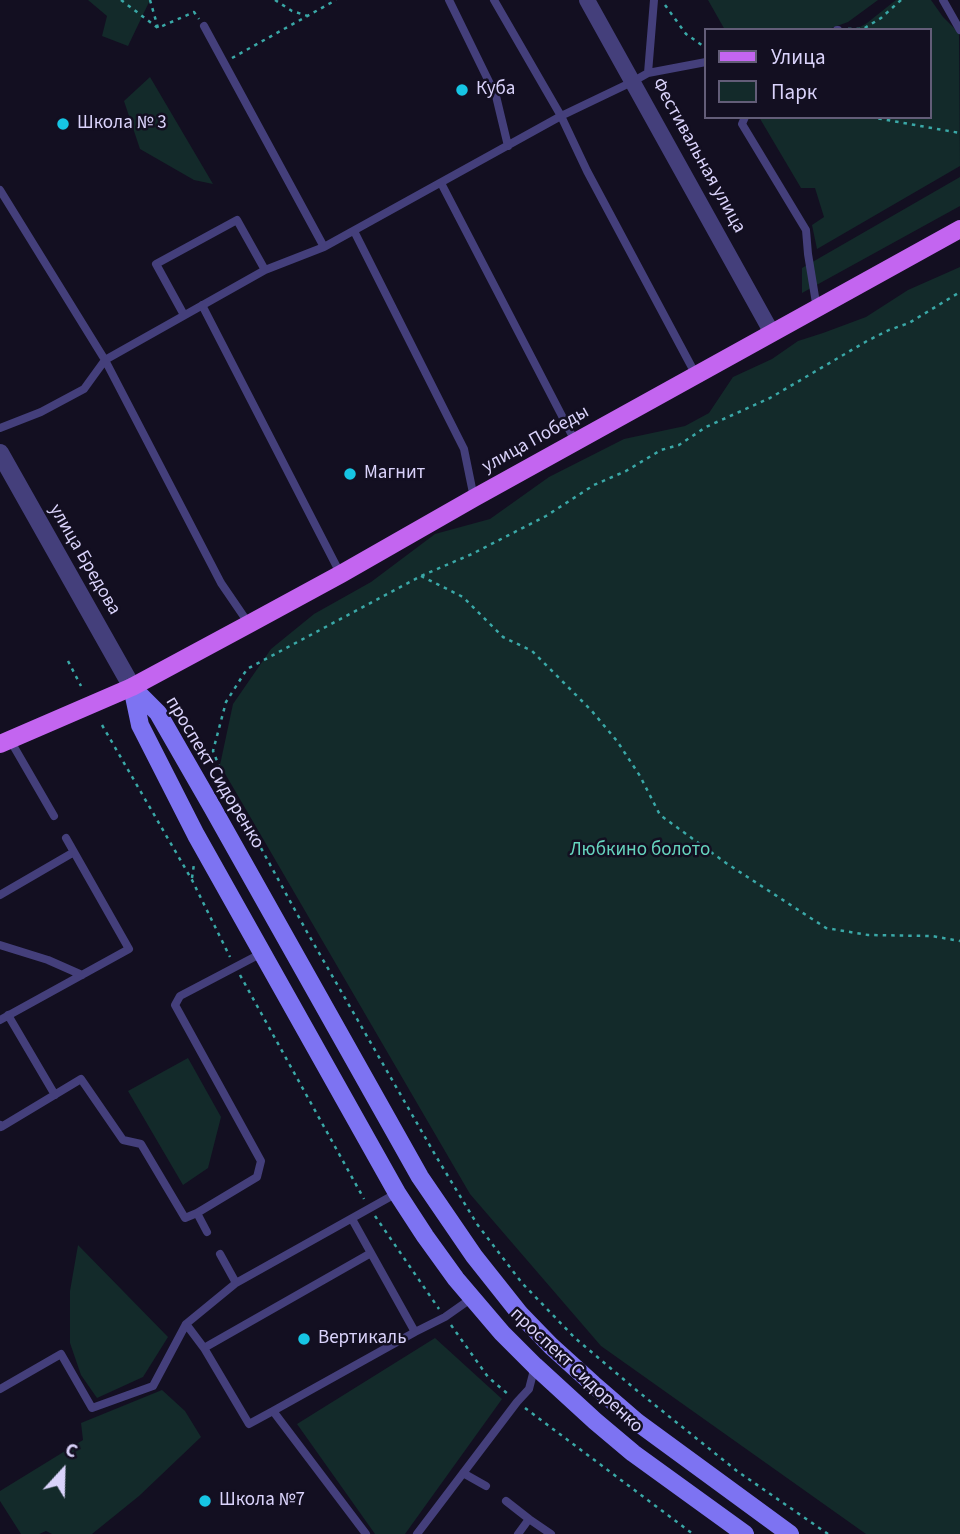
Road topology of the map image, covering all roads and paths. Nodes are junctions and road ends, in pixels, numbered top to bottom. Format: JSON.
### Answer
{"nodes":[{"id":1,"x":121,"y":0,"type":"edge"},
{"id":2,"x":150,"y":0,"type":"edge"},
{"id":3,"x":275,"y":0,"type":"edge"},
{"id":4,"x":336,"y":0,"type":"edge"},
{"id":5,"x":449,"y":0,"type":"edge"},
{"id":6,"x":494,"y":0,"type":"edge"},
{"id":7,"x":587,"y":0,"type":"edge"},
{"id":8,"x":654,"y":0,"type":"edge"},
{"id":9,"x":661,"y":0,"type":"edge"},
{"id":10,"x":901,"y":0,"type":"edge"},
{"id":11,"x":943,"y":0,"type":"edge"},
{"id":12,"x":307,"y":16,"type":"junction"},
{"id":13,"x":204,"y":26,"type":"joint"},
{"id":14,"x":158,"y":28,"type":"junction"},
{"id":15,"x":865,"y":28,"type":"edge"},
{"id":16,"x":960,"y":30,"type":"edge"},
{"id":17,"x":704,"y":47,"type":"edge"},
{"id":18,"x":224,"y":62,"type":"junction"},
{"id":19,"x":704,"y":62,"type":"edge"},
{"id":20,"x":648,"y":73,"type":"junction"},
{"id":21,"x":632,"y":82,"type":"junction"},
{"id":22,"x":561,"y":116,"type":"junction"},
{"id":23,"x":744,"y":119,"type":"edge"},
{"id":24,"x":881,"y":119,"type":"edge"},
{"id":25,"x":960,"y":133,"type":"edge"},
{"id":26,"x":508,"y":146,"type":"junction"},
{"id":27,"x":441,"y":183,"type":"junction"},
{"id":28,"x":0,"y":190,"type":"edge"},
{"id":29,"x":960,"y":229,"type":"edge"},
{"id":30,"x":354,"y":231,"type":"junction"},
{"id":31,"x":324,"y":247,"type":"junction"},
{"id":32,"x":265,"y":270,"type":"junction"},
{"id":33,"x":960,"y":292,"type":"edge"},
{"id":34,"x":202,"y":305,"type":"junction"},
{"id":35,"x":817,"y":309,"type":"junction"},
{"id":36,"x":184,"y":316,"type":"junction"},
{"id":37,"x":772,"y":333,"type":"junction"},
{"id":38,"x":105,"y":360,"type":"junction"},
{"id":39,"x":696,"y":375,"type":"junction"},
{"id":40,"x":0,"y":428,"type":"edge"},
{"id":41,"x":576,"y":442,"type":"junction"},
{"id":42,"x":0,"y":453,"type":"edge"},
{"id":43,"x":474,"y":498,"type":"junction"},
{"id":44,"x":341,"y":574,"type":"junction"},
{"id":45,"x":421,"y":576,"type":"junction"},
{"id":46,"x":249,"y":624,"type":"junction"},
{"id":47,"x":68,"y":661,"type":"dead end"},
{"id":48,"x":81,"y":686,"type":"dead end"},
{"id":49,"x":132,"y":687,"type":"junction"},
{"id":50,"x":102,"y":725,"type":"dead end"},
{"id":51,"x":111,"y":740,"type":"dead end"},
{"id":52,"x":5,"y":742,"type":"edge"},
{"id":53,"x":54,"y":816,"type":"dead end"},
{"id":54,"x":66,"y":838,"type":"dead end"},
{"id":55,"x":74,"y":852,"type":"junction"},
{"id":56,"x":0,"y":895,"type":"edge"},
{"id":57,"x":960,"y":941,"type":"edge"},
{"id":58,"x":0,"y":945,"type":"edge"},
{"id":59,"x":262,"y":953,"type":"junction"},
{"id":60,"x":82,"y":975,"type":"junction"},
{"id":61,"x":4,"y":1017,"type":"edge"},
{"id":62,"x":55,"y":1095,"type":"junction"},
{"id":63,"x":0,"y":1125,"type":"edge"},
{"id":64,"x":397,"y":1192,"type":"junction"},
{"id":65,"x":197,"y":1213,"type":"junction"},
{"id":66,"x":352,"y":1219,"type":"junction"},
{"id":67,"x":207,"y":1232,"type":"dead end"},
{"id":68,"x":371,"y":1253,"type":"junction"},
{"id":69,"x":220,"y":1254,"type":"dead end"},
{"id":70,"x":236,"y":1283,"type":"junction"},
{"id":71,"x":472,"y":1298,"type":"junction"},
{"id":72,"x":186,"y":1324,"type":"junction"},
{"id":73,"x":415,"y":1332,"type":"junction"},
{"id":74,"x":551,"y":1346,"type":"junction"},
{"id":75,"x":204,"y":1348,"type":"junction"},
{"id":76,"x":535,"y":1366,"type":"junction"},
{"id":77,"x":0,"y":1389,"type":"edge"},
{"id":78,"x":273,"y":1411,"type":"junction"},
{"id":79,"x":463,"y":1473,"type":"junction"},
{"id":80,"x":486,"y":1486,"type":"dead end"},
{"id":81,"x":506,"y":1500,"type":"dead end"},
{"id":82,"x":529,"y":1519,"type":"junction"},
{"id":83,"x":366,"y":1534,"type":"edge"},
{"id":84,"x":417,"y":1534,"type":"edge"},
{"id":85,"x":518,"y":1534,"type":"edge"},
{"id":86,"x":551,"y":1534,"type":"edge"},
{"id":87,"x":745,"y":1534,"type":"edge"},
{"id":88,"x":790,"y":1534,"type":"edge"},
{"id":89,"x":828,"y":1534,"type":"edge"}],
"edges":[{"from":1,"to":14,"type":"path"},
{"from":2,"to":14,"type":"path"},
{"from":3,"to":12,"type":"path"},
{"from":4,"to":12,"type":"path"},
{"from":5,"to":26,"type":"lane"},
{"from":6,"to":22,"type":"lane"},
{"from":7,"to":21,"type":"street","name":"Фестивальная улица"},
{"from":8,"to":20,"type":"lane"},
{"from":9,"to":17,"type":"path"},
{"from":10,"to":15,"type":"path"},
{"from":11,"to":16,"type":"lane"},
{"from":12,"to":18,"type":"path"},
{"from":13,"to":14,"type":"path"},
{"from":13,"to":18,"type":"lane"},
{"from":18,"to":31,"type":"lane"},
{"from":19,"to":20,"type":"lane"},
{"from":20,"to":21,"type":"lane"},
{"from":21,"to":22,"type":"lane"},
{"from":21,"to":37,"type":"street","name":"Фестивальная улица"},
{"from":22,"to":26,"type":"lane"},
{"from":22,"to":39,"type":"lane"},
{"from":23,"to":35,"type":"lane"},
{"from":24,"to":25,"type":"path"},
{"from":26,"to":27,"type":"lane"},
{"from":27,"to":30,"type":"lane"},
{"from":27,"to":41,"type":"lane"},
{"from":28,"to":38,"type":"lane"},
{"from":29,"to":35,"type":"main road","name":"улица Победы"},
{"from":30,"to":31,"type":"lane"},
{"from":30,"to":43,"type":"lane"},
{"from":31,"to":32,"type":"lane"},
{"from":32,"to":34,"type":"lane"},
{"from":32,"to":36,"type":"lane"},
{"from":33,"to":45,"type":"path"},
{"from":34,"to":36,"type":"lane"},
{"from":34,"to":44,"type":"lane"},
{"from":35,"to":37,"type":"main road","name":"улица Победы"},
{"from":36,"to":38,"type":"lane"},
{"from":37,"to":39,"type":"main road","name":"улица Победы"},
{"from":38,"to":40,"type":"lane"},
{"from":38,"to":46,"type":"lane"},
{"from":39,"to":41,"type":"main road","name":"улица Победы"},
{"from":41,"to":43,"type":"main road","name":"улица Победы"},
{"from":42,"to":49,"type":"street","name":"улица Бредова"},
{"from":43,"to":44,"type":"main road","name":"улица Победы"},
{"from":44,"to":46,"type":"main road","name":"улица Победы"},
{"from":45,"to":57,"type":"path"},
{"from":45,"to":89,"type":"path"},
{"from":46,"to":49,"type":"main road","name":"улица Победы"},
{"from":47,"to":48,"type":"path"},
{"from":49,"to":52,"type":"main road","name":"улица Победы"},
{"from":49,"to":59,"type":"main road","name":"проспект Сидоренко"},
{"from":49,"to":74,"type":"main road","name":"проспект Сидоренко"},
{"from":50,"to":51,"type":"path"},
{"from":52,"to":53,"type":"lane"},
{"from":54,"to":55,"type":"lane"},
{"from":55,"to":56,"type":"lane"},
{"from":55,"to":60,"type":"lane"},
{"from":58,"to":60,"type":"lane"},
{"from":59,"to":64,"type":"main road","name":"проспект Сидоренко"},
{"from":59,"to":65,"type":"lane"},
{"from":60,"to":61,"type":"lane"},
{"from":61,"to":62,"type":"lane"},
{"from":62,"to":63,"type":"lane"},
{"from":62,"to":65,"type":"lane"},
{"from":64,"to":66,"type":"lane"},
{"from":64,"to":71,"type":"main road","name":"проспект Сидоренко"},
{"from":65,"to":67,"type":"lane"},
{"from":66,"to":68,"type":"lane"},
{"from":66,"to":70,"type":"lane"},
{"from":68,"to":73,"type":"lane"},
{"from":68,"to":75,"type":"lane"},
{"from":69,"to":70,"type":"lane"},
{"from":70,"to":72,"type":"lane"},
{"from":71,"to":73,"type":"lane"},
{"from":71,"to":76,"type":"main road","name":"проспект Сидоренко"},
{"from":72,"to":75,"type":"lane"},
{"from":72,"to":77,"type":"lane"},
{"from":73,"to":78,"type":"lane"},
{"from":74,"to":76,"type":"street"},
{"from":74,"to":88,"type":"main road","name":"проспект Сидоренко"},
{"from":75,"to":78,"type":"lane"},
{"from":76,"to":79,"type":"lane"},
{"from":76,"to":87,"type":"main road","name":"проспект Сидоренко"},
{"from":78,"to":83,"type":"lane"},
{"from":79,"to":80,"type":"lane"},
{"from":79,"to":84,"type":"lane"},
{"from":81,"to":82,"type":"lane"},
{"from":82,"to":85,"type":"lane"},
{"from":82,"to":86,"type":"lane"}]}
